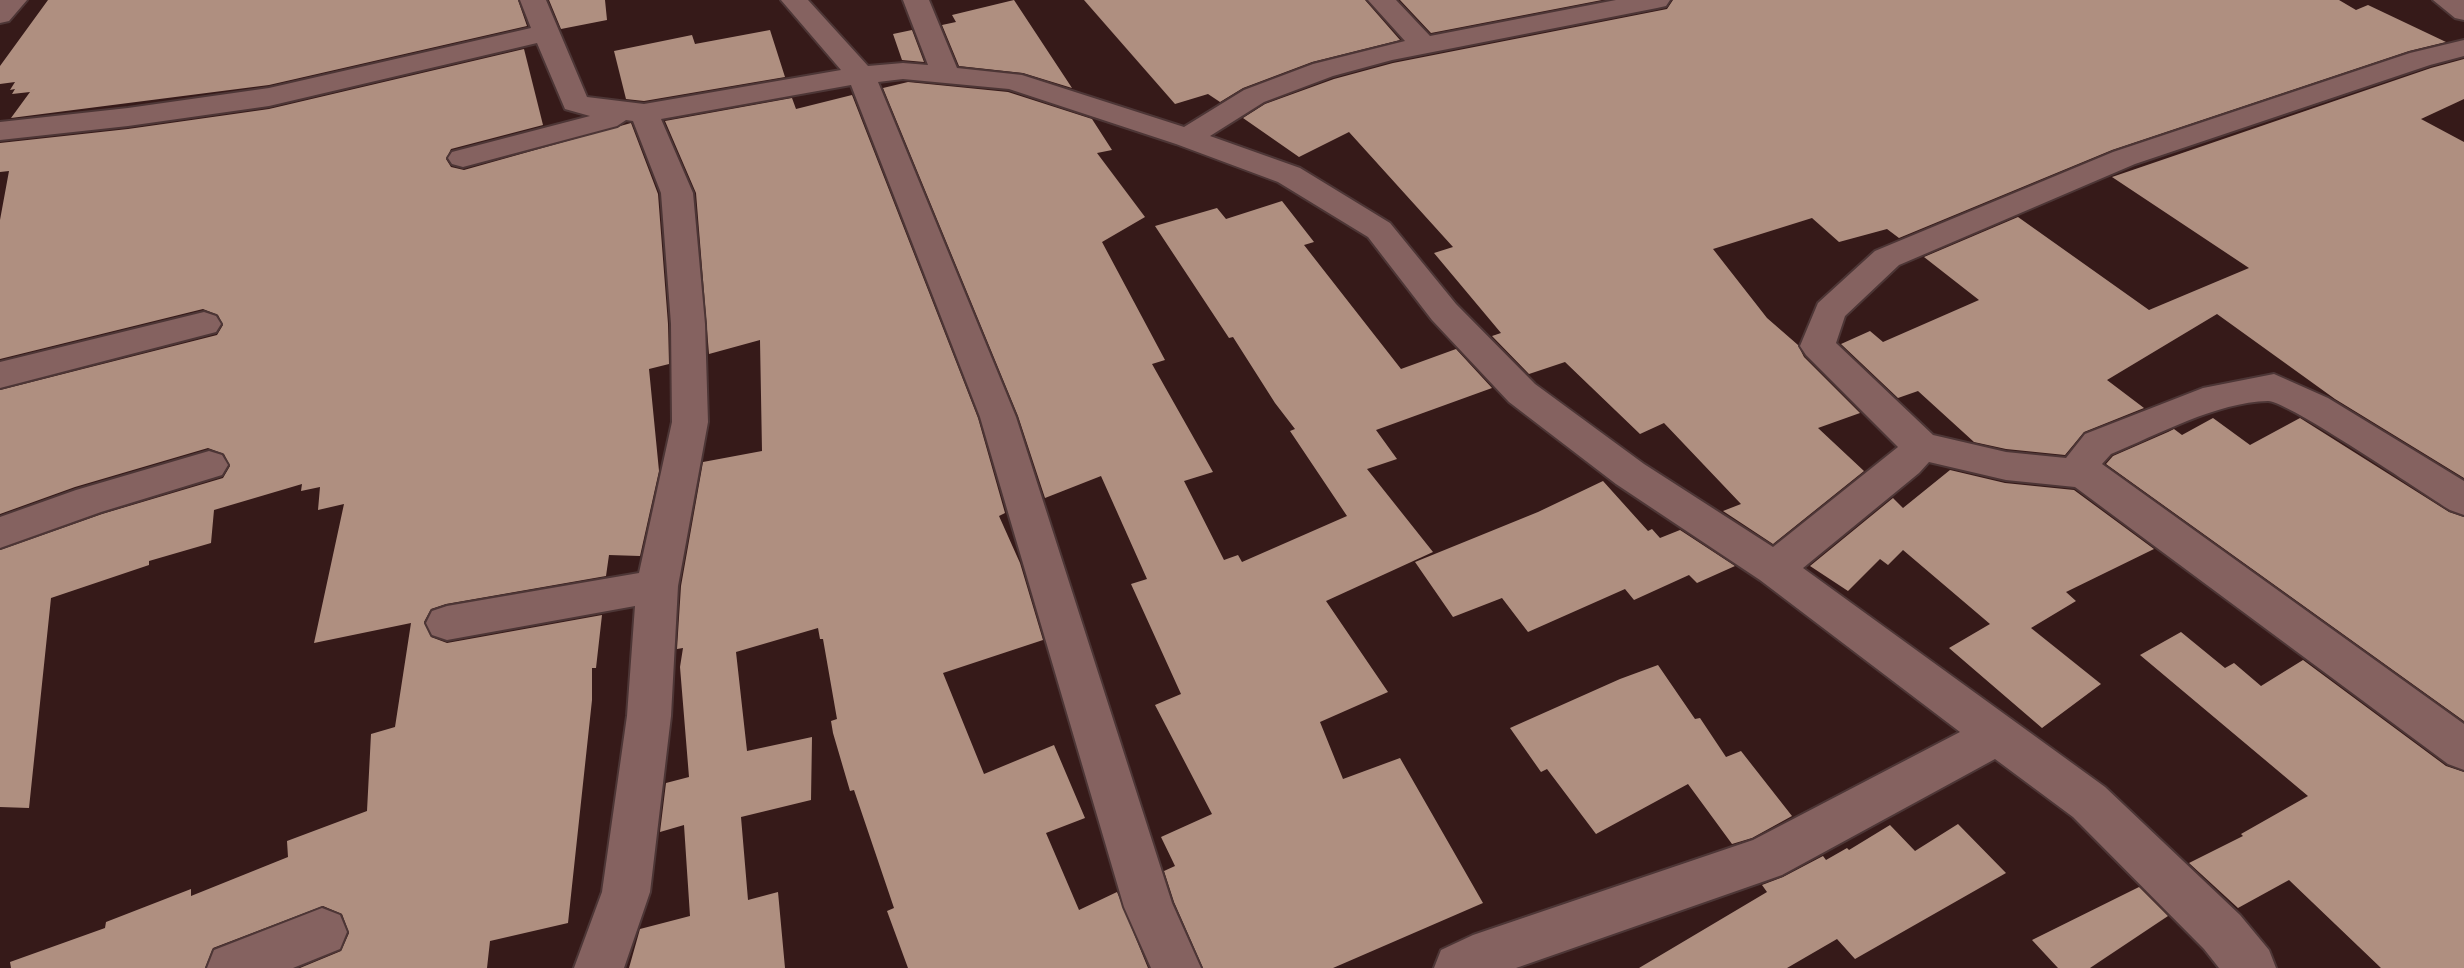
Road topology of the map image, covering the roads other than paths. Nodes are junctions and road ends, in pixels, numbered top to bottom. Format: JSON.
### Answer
{"nodes":[{"id":1,"x":14,"y":0,"type":"edge"},
{"id":2,"x":533,"y":0,"type":"edge"},
{"id":3,"x":794,"y":0,"type":"edge"},
{"id":4,"x":916,"y":0,"type":"edge"},
{"id":5,"x":1381,"y":0,"type":"edge"},
{"id":6,"x":1657,"y":0,"type":"edge"},
{"id":7,"x":2446,"y":0,"type":"edge"},
{"id":8,"x":2464,"y":12,"type":"edge"},
{"id":9,"x":0,"y":15,"type":"edge"},
{"id":10,"x":546,"y":33,"type":"junction"},
{"id":11,"x":1424,"y":45,"type":"junction"},
{"id":12,"x":2464,"y":48,"type":"edge"},
{"id":13,"x":861,"y":75,"type":"junction"},
{"id":14,"x":946,"y":75,"type":"junction"},
{"id":15,"x":632,"y":112,"type":"junction"},
{"id":16,"x":0,"y":131,"type":"edge"},
{"id":17,"x":1187,"y":138,"type":"junction"},
{"id":18,"x":463,"y":158,"type":"dead end"},
{"id":19,"x":204,"y":324,"type":"dead end"},
{"id":20,"x":0,"y":375,"type":"edge"},
{"id":21,"x":1921,"y":446,"type":"junction"},
{"id":22,"x":209,"y":465,"type":"dead end"},
{"id":23,"x":2083,"y":473,"type":"junction"},
{"id":24,"x":2464,"y":500,"type":"edge"},
{"id":25,"x":0,"y":533,"type":"edge"},
{"id":26,"x":1774,"y":569,"type":"junction"},
{"id":27,"x":657,"y":586,"type":"junction"},
{"id":28,"x":447,"y":623,"type":"dead end"},
{"id":29,"x":1999,"y":734,"type":"junction"},
{"id":30,"x":2464,"y":750,"type":"edge"},
{"id":31,"x":322,"y":932,"type":"dead end"},
{"id":32,"x":232,"y":968,"type":"edge"},
{"id":33,"x":599,"y":968,"type":"edge"},
{"id":34,"x":1176,"y":968,"type":"edge"},
{"id":35,"x":1459,"y":968,"type":"edge"},
{"id":36,"x":2252,"y":968,"type":"edge"}],
"edges":[{"from":1,"to":9,"type":"street"},
{"from":2,"to":10,"type":"street"},
{"from":3,"to":13,"type":"street"},
{"from":4,"to":14,"type":"street"},
{"from":5,"to":11,"type":"street"},
{"from":6,"to":11,"type":"street"},
{"from":7,"to":8,"type":"street"},
{"from":10,"to":15,"type":"street"},
{"from":10,"to":16,"type":"street"},
{"from":11,"to":17,"type":"street"},
{"from":12,"to":21,"type":"street"},
{"from":13,"to":14,"type":"street"},
{"from":13,"to":15,"type":"street"},
{"from":13,"to":34,"type":"street"},
{"from":14,"to":17,"type":"street"},
{"from":15,"to":18,"type":"street"},
{"from":15,"to":27,"type":"street"},
{"from":17,"to":26,"type":"street"},
{"from":19,"to":20,"type":"street"},
{"from":21,"to":23,"type":"street"},
{"from":21,"to":26,"type":"street"},
{"from":22,"to":25,"type":"street"},
{"from":23,"to":24,"type":"street"},
{"from":23,"to":30,"type":"street"},
{"from":26,"to":29,"type":"street"},
{"from":27,"to":28,"type":"street"},
{"from":27,"to":33,"type":"street"},
{"from":29,"to":35,"type":"street"},
{"from":29,"to":36,"type":"street"},
{"from":31,"to":32,"type":"street"}]}
